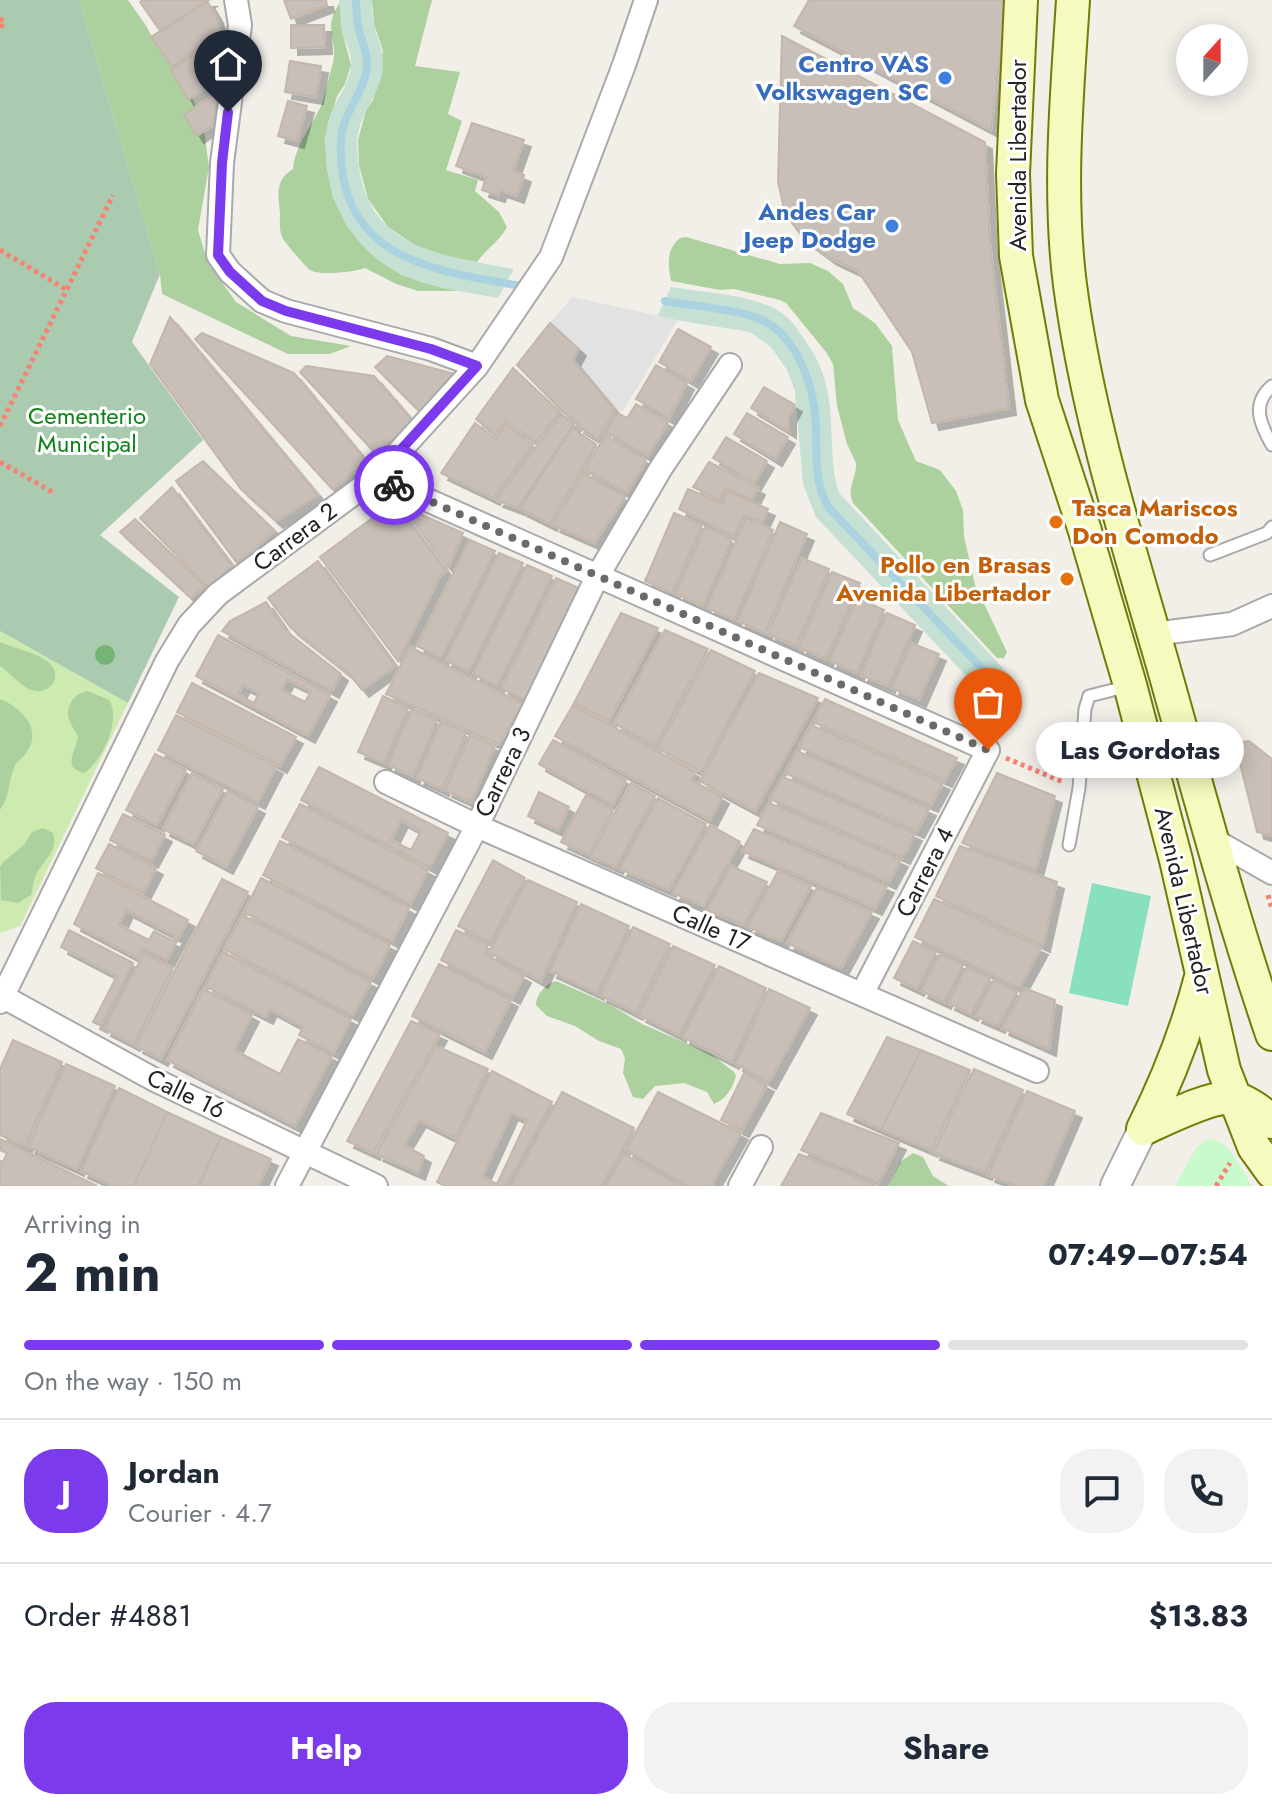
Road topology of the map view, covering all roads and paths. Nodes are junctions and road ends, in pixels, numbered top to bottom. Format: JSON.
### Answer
{"nodes":[{"id":1,"x":236,"y":0,"type":"edge"},
{"id":2,"x":646,"y":0,"type":"edge"},
{"id":3,"x":1021,"y":0,"type":"edge"},
{"id":4,"x":1073,"y":0,"type":"edge"},
{"id":5,"x":0,"y":19,"type":"edge"},
{"id":6,"x":0,"y":30,"type":"edge"},
{"id":7,"x":113,"y":195,"type":"dead end"},
{"id":8,"x":0,"y":250,"type":"edge"},
{"id":9,"x":67,"y":290,"type":"junction"},
{"id":10,"x":730,"y":365,"type":"dead end"},
{"id":11,"x":477,"y":366,"type":"junction"},
{"id":12,"x":1272,"y":386,"type":"edge"},
{"id":13,"x":0,"y":426,"type":"edge"},
{"id":14,"x":1272,"y":445,"type":"edge"},
{"id":15,"x":0,"y":462,"type":"edge"},
{"id":16,"x":376,"y":477,"type":"junction"},
{"id":17,"x":54,"y":493,"type":"dead end"},
{"id":18,"x":1272,"y":527,"type":"edge"},
{"id":19,"x":1210,"y":555,"type":"dead end"},
{"id":20,"x":597,"y":577,"type":"junction"},
{"id":21,"x":1272,"y":606,"type":"edge"},
{"id":22,"x":1154,"y":634,"type":"junction"},
{"id":23,"x":1130,"y":685,"type":"junction"},
{"id":24,"x":988,"y":750,"type":"junction"},
{"id":25,"x":386,"y":782,"type":"dead end"},
{"id":26,"x":1079,"y":788,"type":"junction"},
{"id":27,"x":477,"y":826,"type":"junction"},
{"id":28,"x":1212,"y":839,"type":"junction"},
{"id":29,"x":1069,"y":845,"type":"dead end"},
{"id":30,"x":1272,"y":873,"type":"edge"},
{"id":31,"x":1202,"y":974,"type":"junction"},
{"id":32,"x":862,"y":994,"type":"junction"},
{"id":33,"x":1,"y":998,"type":"edge"},
{"id":34,"x":1272,"y":1034,"type":"edge"},
{"id":35,"x":1037,"y":1071,"type":"dead end"},
{"id":36,"x":1233,"y":1098,"type":"junction"},
{"id":37,"x":1272,"y":1122,"type":"edge"},
{"id":38,"x":1143,"y":1129,"type":"junction"},
{"id":39,"x":761,"y":1147,"type":"dead end"},
{"id":40,"x":305,"y":1152,"type":"junction"},
{"id":41,"x":1233,"y":1156,"type":"dead end"},
{"id":42,"x":1272,"y":1172,"type":"edge"},
{"id":43,"x":287,"y":1186,"type":"edge"},
{"id":44,"x":376,"y":1186,"type":"edge"},
{"id":45,"x":740,"y":1186,"type":"edge"},
{"id":46,"x":1115,"y":1186,"type":"edge"},
{"id":47,"x":1216,"y":1186,"type":"edge"}],
"edges":[{"from":1,"to":11,"type":"street"},
{"from":2,"to":11,"type":"street","name":"Carrera 2"},
{"from":3,"to":23,"type":"main road","name":"Avenida Libertador"},
{"from":4,"to":22,"type":"main road","name":"Avenida Libertador"},
{"from":5,"to":6,"type":"path"},
{"from":7,"to":9,"type":"path"},
{"from":8,"to":9,"type":"path"},
{"from":9,"to":13,"type":"path"},
{"from":10,"to":20,"type":"street","name":"Carrera 3"},
{"from":11,"to":16,"type":"street","name":"Carrera 2"},
{"from":12,"to":14,"type":"lane"},
{"from":15,"to":17,"type":"path"},
{"from":16,"to":20,"type":"street"},
{"from":16,"to":33,"type":"street","name":"Carrera 2"},
{"from":18,"to":19,"type":"lane"},
{"from":20,"to":24,"type":"street"},
{"from":20,"to":27,"type":"street","name":"Carrera 3"},
{"from":21,"to":22,"type":"street"},
{"from":22,"to":28,"type":"main road","name":"Avenida Libertador"},
{"from":23,"to":26,"type":"lane"},
{"from":23,"to":31,"type":"main road","name":"Avenida Libertador"},
{"from":24,"to":26,"type":"path"},
{"from":24,"to":32,"type":"street","name":"Carrera 4"},
{"from":25,"to":27,"type":"street","name":"Calle 17"},
{"from":26,"to":29,"type":"lane"},
{"from":27,"to":32,"type":"street","name":"Calle 17"},
{"from":27,"to":40,"type":"street","name":"Carrera 3"},
{"from":28,"to":30,"type":"street"},
{"from":28,"to":34,"type":"main road","name":"Avenida Libertador"},
{"from":31,"to":36,"type":"main road","name":"Avenida Libertador"},
{"from":31,"to":38,"type":"main road"},
{"from":32,"to":35,"type":"street","name":"Calle 17"},
{"from":33,"to":40,"type":"street","name":"Calle 16"},
{"from":36,"to":37,"type":"main road"},
{"from":36,"to":38,"type":"main road"},
{"from":36,"to":42,"type":"main road","name":"Avenida Libertador"},
{"from":38,"to":46,"type":"street"},
{"from":39,"to":45,"type":"street"},
{"from":40,"to":43,"type":"street","name":"Carrera 3"},
{"from":40,"to":44,"type":"street","name":"Calle 16"},
{"from":41,"to":47,"type":"path"}]}
